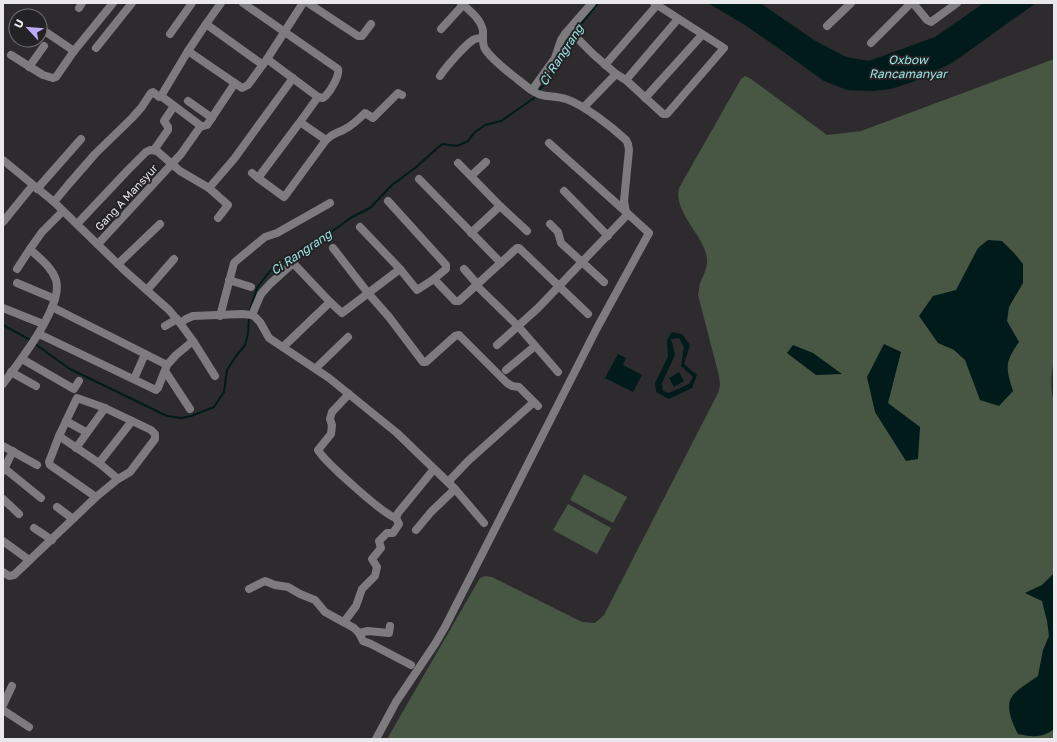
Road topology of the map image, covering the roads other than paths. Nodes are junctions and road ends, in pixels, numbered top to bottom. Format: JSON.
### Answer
{"nodes":[{"id":1,"x":113,"y":3,"type":"edge"},
{"id":2,"x":132,"y":3,"type":"edge"},
{"id":3,"x":192,"y":3,"type":"edge"},
{"id":4,"x":221,"y":3,"type":"edge"},
{"id":5,"x":243,"y":3,"type":"edge"},
{"id":6,"x":303,"y":3,"type":"edge"},
{"id":7,"x":308,"y":3,"type":"edge"},
{"id":8,"x":592,"y":3,"type":"edge"},
{"id":9,"x":851,"y":3,"type":"edge"},
{"id":10,"x":912,"y":3,"type":"edge"},
{"id":11,"x":957,"y":3,"type":"edge"},
{"id":12,"x":462,"y":4,"type":"edge"},
{"id":13,"x":655,"y":4,"type":"edge"},
{"id":14,"x":678,"y":19,"type":"junction"},
{"id":15,"x":206,"y":24,"type":"junction"},
{"id":16,"x":372,"y":24,"type":"dead end"},
{"id":17,"x":827,"y":26,"type":"dead end"},
{"id":18,"x":440,"y":29,"type":"dead end"},
{"id":19,"x":48,"y":33,"type":"edge"},
{"id":20,"x":284,"y":33,"type":"junction"},
{"id":21,"x":170,"y":34,"type":"dead end"},
{"id":22,"x":702,"y":34,"type":"junction"},
{"id":23,"x":571,"y":36,"type":"junction"},
{"id":24,"x":483,"y":38,"type":"junction"},
{"id":25,"x":871,"y":43,"type":"dead end"},
{"id":26,"x":43,"y":48,"type":"edge"},
{"id":27,"x":96,"y":48,"type":"dead end"},
{"id":28,"x":74,"y":51,"type":"junction"},
{"id":29,"x":188,"y":51,"type":"junction"},
{"id":30,"x":11,"y":55,"type":"dead end"},
{"id":31,"x":265,"y":62,"type":"junction"},
{"id":32,"x":605,"y":64,"type":"junction"},
{"id":33,"x":29,"y":67,"type":"junction"},
{"id":34,"x":616,"y":74,"type":"junction"},
{"id":35,"x":440,"y":76,"type":"dead end"},
{"id":36,"x":293,"y":78,"type":"junction"},
{"id":37,"x":626,"y":80,"type":"junction"},
{"id":38,"x":234,"y":83,"type":"junction"},
{"id":39,"x":537,"y":93,"type":"junction"},
{"id":40,"x":402,"y":94,"type":"dead end"},
{"id":41,"x":161,"y":96,"type":"junction"},
{"id":42,"x":318,"y":96,"type":"junction"},
{"id":43,"x":646,"y":98,"type":"junction"},
{"id":44,"x":188,"y":101,"type":"dead end"},
{"id":45,"x":174,"y":106,"type":"junction"},
{"id":46,"x":584,"y":107,"type":"junction"},
{"id":47,"x":212,"y":118,"type":"junction"},
{"id":48,"x":300,"y":122,"type":"junction"},
{"id":49,"x":201,"y":126,"type":"junction"},
{"id":50,"x":81,"y":139,"type":"dead end"},
{"id":51,"x":326,"y":140,"type":"junction"},
{"id":52,"x":549,"y":143,"type":"dead end"},
{"id":53,"x":154,"y":150,"type":"junction"},
{"id":54,"x":3,"y":160,"type":"edge"},
{"id":55,"x":486,"y":162,"type":"dead end"},
{"id":56,"x":458,"y":163,"type":"dead end"},
{"id":57,"x":172,"y":164,"type":"junction"},
{"id":58,"x":471,"y":176,"type":"junction"},
{"id":59,"x":419,"y":178,"type":"dead end"},
{"id":60,"x":35,"y":187,"type":"junction"},
{"id":61,"x":209,"y":188,"type":"junction"},
{"id":62,"x":564,"y":191,"type":"dead end"},
{"id":63,"x":388,"y":201,"type":"dead end"},
{"id":64,"x":54,"y":202,"type":"junction"},
{"id":65,"x":330,"y":203,"type":"dead end"},
{"id":66,"x":500,"y":206,"type":"junction"},
{"id":67,"x":63,"y":211,"type":"junction"},
{"id":68,"x":627,"y":213,"type":"junction"},
{"id":69,"x":218,"y":218,"type":"dead end"},
{"id":70,"x":3,"y":222,"type":"edge"},
{"id":71,"x":76,"y":224,"type":"junction"},
{"id":72,"x":160,"y":224,"type":"dead end"},
{"id":73,"x":550,"y":224,"type":"dead end"},
{"id":74,"x":360,"y":227,"type":"dead end"},
{"id":75,"x":526,"y":231,"type":"dead end"},
{"id":76,"x":471,"y":233,"type":"junction"},
{"id":77,"x":608,"y":236,"type":"junction"},
{"id":78,"x":98,"y":244,"type":"junction"},
{"id":79,"x":333,"y":248,"type":"dead end"},
{"id":80,"x":30,"y":249,"type":"junction"},
{"id":81,"x":174,"y":259,"type":"dead end"},
{"id":82,"x":501,"y":263,"type":"junction"},
{"id":83,"x":582,"y":263,"type":"junction"},
{"id":84,"x":118,"y":264,"type":"junction"},
{"id":85,"x":17,"y":269,"type":"dead end"},
{"id":86,"x":400,"y":269,"type":"junction"},
{"id":87,"x":464,"y":269,"type":"dead end"},
{"id":88,"x":434,"y":279,"type":"junction"},
{"id":89,"x":229,"y":280,"type":"junction"},
{"id":90,"x":604,"y":282,"type":"dead end"},
{"id":91,"x":18,"y":283,"type":"dead end"},
{"id":92,"x":478,"y":285,"type":"junction"},
{"id":93,"x":559,"y":286,"type":"junction"},
{"id":94,"x":251,"y":287,"type":"dead end"},
{"id":95,"x":147,"y":290,"type":"junction"},
{"id":96,"x":368,"y":293,"type":"junction"},
{"id":97,"x":55,"y":297,"type":"junction"},
{"id":98,"x":330,"y":302,"type":"junction"},
{"id":99,"x":3,"y":308,"type":"edge"},
{"id":100,"x":588,"y":314,"type":"dead end"},
{"id":101,"x":248,"y":315,"type":"junction"},
{"id":102,"x":220,"y":316,"type":"junction"},
{"id":103,"x":179,"y":321,"type":"junction"},
{"id":104,"x":43,"y":324,"type":"junction"},
{"id":105,"x":165,"y":326,"type":"dead end"},
{"id":106,"x":518,"y":326,"type":"junction"},
{"id":107,"x":348,"y":337,"type":"dead end"},
{"id":108,"x":35,"y":339,"type":"junction"},
{"id":109,"x":194,"y":341,"type":"junction"},
{"id":110,"x":498,"y":345,"type":"dead end"},
{"id":111,"x":535,"y":346,"type":"junction"},
{"id":112,"x":283,"y":347,"type":"junction"},
{"id":113,"x":145,"y":354,"type":"junction"},
{"id":114,"x":22,"y":359,"type":"junction"},
{"id":115,"x":166,"y":368,"type":"junction"},
{"id":116,"x":316,"y":368,"type":"junction"},
{"id":117,"x":506,"y":370,"type":"dead end"},
{"id":118,"x":11,"y":372,"type":"junction"},
{"id":119,"x":558,"y":372,"type":"dead end"},
{"id":120,"x":215,"y":376,"type":"dead end"},
{"id":121,"x":134,"y":379,"type":"junction"},
{"id":122,"x":79,"y":381,"type":"dead end"},
{"id":123,"x":3,"y":384,"type":"edge"},
{"id":124,"x":36,"y":386,"type":"dead end"},
{"id":125,"x":349,"y":394,"type":"junction"},
{"id":126,"x":105,"y":408,"type":"junction"},
{"id":127,"x":190,"y":409,"type":"dead end"},
{"id":128,"x":66,"y":421,"type":"junction"},
{"id":129,"x":132,"y":421,"type":"junction"},
{"id":130,"x":86,"y":432,"type":"junction"},
{"id":131,"x":59,"y":436,"type":"junction"},
{"id":132,"x":3,"y":446,"type":"edge"},
{"id":133,"x":76,"y":448,"type":"junction"},
{"id":134,"x":13,"y":451,"type":"junction"},
{"id":135,"x":99,"y":463,"type":"junction"},
{"id":136,"x":37,"y":465,"type":"dead end"},
{"id":137,"x":4,"y":469,"type":"edge"},
{"id":138,"x":434,"y":469,"type":"junction"},
{"id":139,"x":118,"y":479,"type":"junction"},
{"id":140,"x":448,"y":482,"type":"junction"},
{"id":141,"x":455,"y":489,"type":"junction"},
{"id":142,"x":96,"y":497,"type":"junction"},
{"id":143,"x":41,"y":498,"type":"dead end"},
{"id":144,"x":3,"y":499,"type":"edge"},
{"id":145,"x":58,"y":507,"type":"dead end"},
{"id":146,"x":19,"y":514,"type":"dead end"},
{"id":147,"x":396,"y":518,"type":"junction"},
{"id":148,"x":73,"y":519,"type":"junction"},
{"id":149,"x":484,"y":523,"type":"dead end"},
{"id":150,"x":34,"y":528,"type":"dead end"},
{"id":151,"x":416,"y":530,"type":"dead end"},
{"id":152,"x":52,"y":540,"type":"junction"},
{"id":153,"x":3,"y":541,"type":"edge"},
{"id":154,"x":30,"y":560,"type":"junction"},
{"id":155,"x":3,"y":572,"type":"edge"},
{"id":156,"x":249,"y":589,"type":"dead end"},
{"id":157,"x":344,"y":622,"type":"junction"},
{"id":158,"x":390,"y":626,"type":"dead end"},
{"id":159,"x":359,"y":633,"type":"junction"},
{"id":160,"x":411,"y":665,"type":"dead end"},
{"id":161,"x":12,"y":686,"type":"dead end"},
{"id":162,"x":3,"y":705,"type":"edge"},
{"id":163,"x":3,"y":710,"type":"edge"},
{"id":164,"x":29,"y":727,"type":"dead end"},
{"id":165,"x":376,"y":739,"type":"edge"}],
"edges":[{"from":1,"to":28,"type":"street"},
{"from":2,"to":27,"type":"street"},
{"from":3,"to":21,"type":"street"},
{"from":4,"to":15,"type":"street"},
{"from":5,"to":20,"type":"street"},
{"from":6,"to":20,"type":"street"},
{"from":7,"to":16,"type":"street"},
{"from":8,"to":23,"type":"street"},
{"from":9,"to":17,"type":"street"},
{"from":10,"to":11,"type":"street"},
{"from":10,"to":25,"type":"street"},
{"from":12,"to":18,"type":"street"},
{"from":12,"to":24,"type":"street"},
{"from":13,"to":14,"type":"street"},
{"from":13,"to":32,"type":"street"},
{"from":14,"to":22,"type":"street"},
{"from":14,"to":37,"type":"street"},
{"from":15,"to":29,"type":"street"},
{"from":15,"to":31,"type":"street"},
{"from":19,"to":28,"type":"street"},
{"from":20,"to":31,"type":"street"},
{"from":20,"to":42,"type":"street"},
{"from":22,"to":43,"type":"street"},
{"from":22,"to":43,"type":"street"},
{"from":23,"to":32,"type":"street"},
{"from":23,"to":39,"type":"street"},
{"from":24,"to":35,"type":"street"},
{"from":24,"to":39,"type":"street"},
{"from":26,"to":33,"type":"street"},
{"from":28,"to":33,"type":"street"},
{"from":29,"to":38,"type":"street"},
{"from":29,"to":41,"type":"street"},
{"from":30,"to":33,"type":"street"},
{"from":31,"to":36,"type":"street"},
{"from":31,"to":38,"type":"street"},
{"from":32,"to":34,"type":"street"},
{"from":34,"to":37,"type":"street"},
{"from":34,"to":46,"type":"street"},
{"from":36,"to":42,"type":"street"},
{"from":36,"to":61,"type":"street"},
{"from":37,"to":43,"type":"street"},
{"from":38,"to":47,"type":"street"},
{"from":39,"to":46,"type":"street"},
{"from":40,"to":51,"type":"street"},
{"from":41,"to":45,"type":"street"},
{"from":41,"to":64,"type":"street"},
{"from":42,"to":48,"type":"street"},
{"from":44,"to":47,"type":"street"},
{"from":45,"to":49,"type":"street"},
{"from":45,"to":53,"type":"street"},
{"from":46,"to":68,"type":"street"},
{"from":47,"to":49,"type":"street","name":"Gang A Mansyur"},
{"from":48,"to":51,"type":"street"},
{"from":48,"to":51,"type":"street"},
{"from":49,"to":57,"type":"street","name":"Gang A Mansyur"},
{"from":50,"to":60,"type":"street"},
{"from":52,"to":68,"type":"street"},
{"from":53,"to":57,"type":"street"},
{"from":53,"to":71,"type":"street"},
{"from":54,"to":60,"type":"street"},
{"from":55,"to":58,"type":"street"},
{"from":56,"to":58,"type":"street"},
{"from":57,"to":61,"type":"street"},
{"from":57,"to":78,"type":"street","name":"Gang A Mansyur"},
{"from":58,"to":66,"type":"street"},
{"from":59,"to":76,"type":"street"},
{"from":60,"to":64,"type":"street"},
{"from":60,"to":70,"type":"street"},
{"from":61,"to":69,"type":"street"},
{"from":62,"to":77,"type":"street"},
{"from":63,"to":88,"type":"street"},
{"from":64,"to":67,"type":"street"},
{"from":65,"to":89,"type":"street"},
{"from":66,"to":75,"type":"street"},
{"from":66,"to":76,"type":"street"},
{"from":67,"to":71,"type":"street"},
{"from":67,"to":80,"type":"street"},
{"from":68,"to":77,"type":"street"},
{"from":68,"to":165,"type":"street"},
{"from":71,"to":78,"type":"street"},
{"from":72,"to":84,"type":"street"},
{"from":73,"to":83,"type":"street"},
{"from":74,"to":86,"type":"street"},
{"from":76,"to":82,"type":"street"},
{"from":77,"to":83,"type":"street"},
{"from":78,"to":84,"type":"street"},
{"from":79,"to":96,"type":"street"},
{"from":80,"to":85,"type":"street"},
{"from":80,"to":97,"type":"street"},
{"from":81,"to":95,"type":"street"},
{"from":82,"to":92,"type":"street"},
{"from":82,"to":93,"type":"street"},
{"from":83,"to":90,"type":"street"},
{"from":83,"to":93,"type":"street"},
{"from":84,"to":95,"type":"street"},
{"from":86,"to":88,"type":"street"},
{"from":86,"to":96,"type":"street"},
{"from":87,"to":92,"type":"street"},
{"from":88,"to":92,"type":"street"},
{"from":89,"to":94,"type":"street"},
{"from":89,"to":102,"type":"street"},
{"from":91,"to":97,"type":"street"},
{"from":92,"to":106,"type":"street"},
{"from":93,"to":100,"type":"street"},
{"from":93,"to":106,"type":"street"},
{"from":95,"to":103,"type":"street"},
{"from":96,"to":98,"type":"street"},
{"from":96,"to":140,"type":"street"},
{"from":97,"to":104,"type":"street"},
{"from":97,"to":113,"type":"street"},
{"from":98,"to":101,"type":"street"},
{"from":98,"to":112,"type":"street"},
{"from":99,"to":104,"type":"street"},
{"from":101,"to":102,"type":"street"},
{"from":101,"to":112,"type":"street"},
{"from":102,"to":103,"type":"street"},
{"from":103,"to":105,"type":"street"},
{"from":103,"to":109,"type":"street"},
{"from":104,"to":108,"type":"street"},
{"from":106,"to":110,"type":"street"},
{"from":106,"to":111,"type":"street"},
{"from":107,"to":116,"type":"street"},
{"from":108,"to":114,"type":"street"},
{"from":108,"to":121,"type":"street"},
{"from":109,"to":115,"type":"street"},
{"from":109,"to":120,"type":"street"},
{"from":111,"to":117,"type":"street"},
{"from":111,"to":119,"type":"street"},
{"from":112,"to":116,"type":"street"},
{"from":113,"to":115,"type":"street"},
{"from":113,"to":121,"type":"street"},
{"from":114,"to":118,"type":"street"},
{"from":114,"to":122,"type":"street"},
{"from":115,"to":121,"type":"street"},
{"from":115,"to":127,"type":"street"},
{"from":116,"to":125,"type":"street"},
{"from":118,"to":123,"type":"street"},
{"from":118,"to":124,"type":"street"},
{"from":125,"to":138,"type":"street"},
{"from":125,"to":147,"type":"street"},
{"from":126,"to":128,"type":"street"},
{"from":126,"to":129,"type":"street"},
{"from":126,"to":130,"type":"street"},
{"from":128,"to":130,"type":"street"},
{"from":128,"to":131,"type":"street"},
{"from":129,"to":135,"type":"street"},
{"from":129,"to":139,"type":"street"},
{"from":130,"to":133,"type":"street"},
{"from":131,"to":133,"type":"street"},
{"from":131,"to":142,"type":"street"},
{"from":132,"to":134,"type":"street"},
{"from":133,"to":135,"type":"street"},
{"from":134,"to":136,"type":"street"},
{"from":134,"to":137,"type":"street"},
{"from":135,"to":139,"type":"street"},
{"from":137,"to":143,"type":"street"},
{"from":138,"to":140,"type":"street"},
{"from":138,"to":147,"type":"street"},
{"from":139,"to":142,"type":"street"},
{"from":140,"to":141,"type":"street"},
{"from":141,"to":149,"type":"street"},
{"from":141,"to":151,"type":"street"},
{"from":142,"to":148,"type":"street"},
{"from":144,"to":146,"type":"street"},
{"from":145,"to":148,"type":"street"},
{"from":147,"to":157,"type":"street"},
{"from":148,"to":152,"type":"street"},
{"from":150,"to":152,"type":"street"},
{"from":152,"to":154,"type":"street"},
{"from":153,"to":154,"type":"street"},
{"from":154,"to":155,"type":"street"},
{"from":156,"to":157,"type":"street"},
{"from":157,"to":159,"type":"street"},
{"from":158,"to":159,"type":"street"},
{"from":159,"to":160,"type":"street"},
{"from":161,"to":162,"type":"street"},
{"from":163,"to":164,"type":"street"}]}
